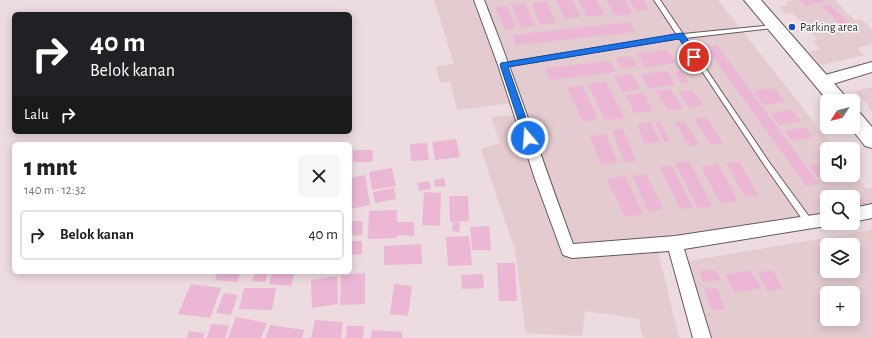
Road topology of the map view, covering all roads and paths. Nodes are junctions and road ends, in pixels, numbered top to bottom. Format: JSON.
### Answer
{"nodes":[{"id":1,"x":479,"y":0,"type":"edge"},
{"id":2,"x":657,"y":0,"type":"edge"},
{"id":3,"x":752,"y":0,"type":"edge"},
{"id":4,"x":773,"y":26,"type":"junction"},
{"id":5,"x":681,"y":36,"type":"junction"},
{"id":6,"x":504,"y":65,"type":"junction"},
{"id":7,"x":872,"y":67,"type":"edge"},
{"id":8,"x":823,"y":81,"type":"junction"},
{"id":9,"x":833,"y":94,"type":"edge"},
{"id":10,"x":860,"y":126,"type":"edge"},
{"id":11,"x":872,"y":140,"type":"edge"},
{"id":12,"x":872,"y":211,"type":"edge"},
{"id":13,"x":860,"y":214,"type":"edge"},
{"id":14,"x":820,"y":222,"type":"edge"},
{"id":15,"x":810,"y":224,"type":"junction"},
{"id":16,"x":675,"y":243,"type":"junction"},
{"id":17,"x":702,"y":338,"type":"edge"}],
"edges":[{"from":1,"to":6,"type":"street"},
{"from":2,"to":5,"type":"lane"},
{"from":3,"to":4,"type":"main road"},
{"from":4,"to":5,"type":"lane"},
{"from":4,"to":8,"type":"main road"},
{"from":5,"to":6,"type":"lane"},
{"from":5,"to":15,"type":"lane"},
{"from":6,"to":16,"type":"street"},
{"from":7,"to":8,"type":"street"},
{"from":8,"to":9,"type":"main road"},
{"from":10,"to":11,"type":"main road"},
{"from":12,"to":13,"type":"street"},
{"from":14,"to":15,"type":"street"},
{"from":15,"to":16,"type":"street"},
{"from":16,"to":17,"type":"street"}]}
